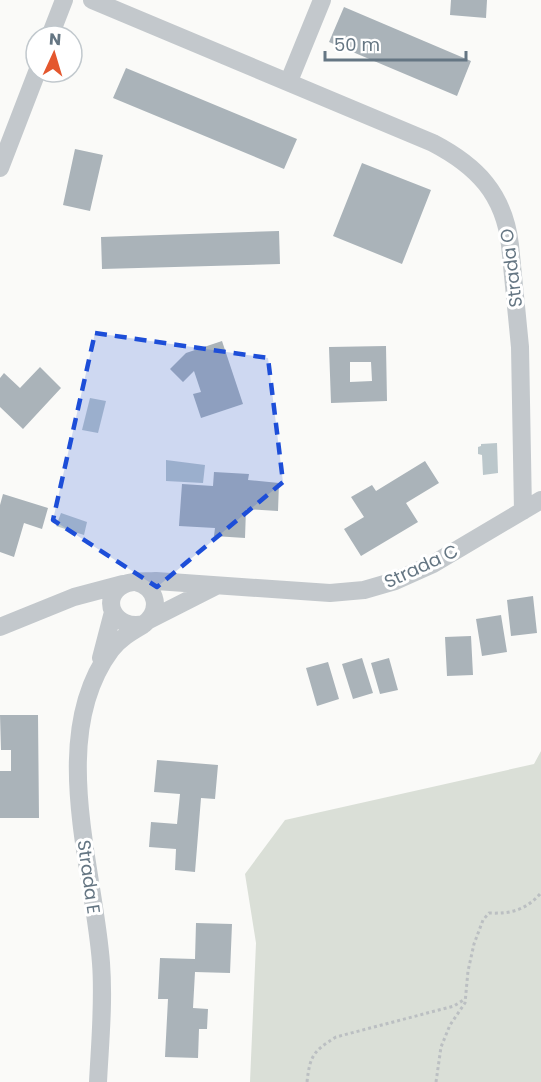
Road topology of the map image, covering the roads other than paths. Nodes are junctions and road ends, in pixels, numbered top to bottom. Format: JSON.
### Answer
{"nodes":[{"id":1,"x":64,"y":0,"type":"edge"},
{"id":2,"x":92,"y":0,"type":"edge"},
{"id":3,"x":322,"y":0,"type":"edge"},
{"id":4,"x":55,"y":24,"type":"edge"},
{"id":5,"x":288,"y":81,"type":"junction"},
{"id":6,"x":32,"y":84,"type":"edge"},
{"id":7,"x":0,"y":168,"type":"edge"},
{"id":8,"x":541,"y":500,"type":"edge"},
{"id":9,"x":523,"y":511,"type":"junction"},
{"id":10,"x":130,"y":583,"type":"junction"},
{"id":11,"x":218,"y":585,"type":"junction"},
{"id":12,"x":74,"y":597,"type":"junction"},
{"id":13,"x":112,"y":609,"type":"junction"},
{"id":14,"x":146,"y":622,"type":"junction"},
{"id":15,"x":0,"y":627,"type":"edge"},
{"id":16,"x":96,"y":675,"type":"junction"},
{"id":17,"x":98,"y":1082,"type":"edge"}],
"edges":[{"from":1,"to":4,"type":"street"},
{"from":2,"to":5,"type":"street","name":"Strada O"},
{"from":3,"to":5,"type":"street"},
{"from":5,"to":9,"type":"street","name":"Strada O"},
{"from":6,"to":7,"type":"street"},
{"from":8,"to":9,"type":"street","name":"Strada C"},
{"from":9,"to":11,"type":"street","name":"Strada C"},
{"from":10,"to":11,"type":"street","name":"Strada C"},
{"from":10,"to":12,"type":"street","name":"Strada C"},
{"from":10,"to":13,"type":"street"},
{"from":10,"to":14,"type":"street"},
{"from":11,"to":14,"type":"street"},
{"from":12,"to":13,"type":"street"},
{"from":12,"to":15,"type":"street","name":"Strada C"},
{"from":13,"to":14,"type":"street"},
{"from":13,"to":16,"type":"street","name":"Strada E"},
{"from":14,"to":16,"type":"street","name":"Strada E"},
{"from":16,"to":17,"type":"street","name":"Strada E"}]}
